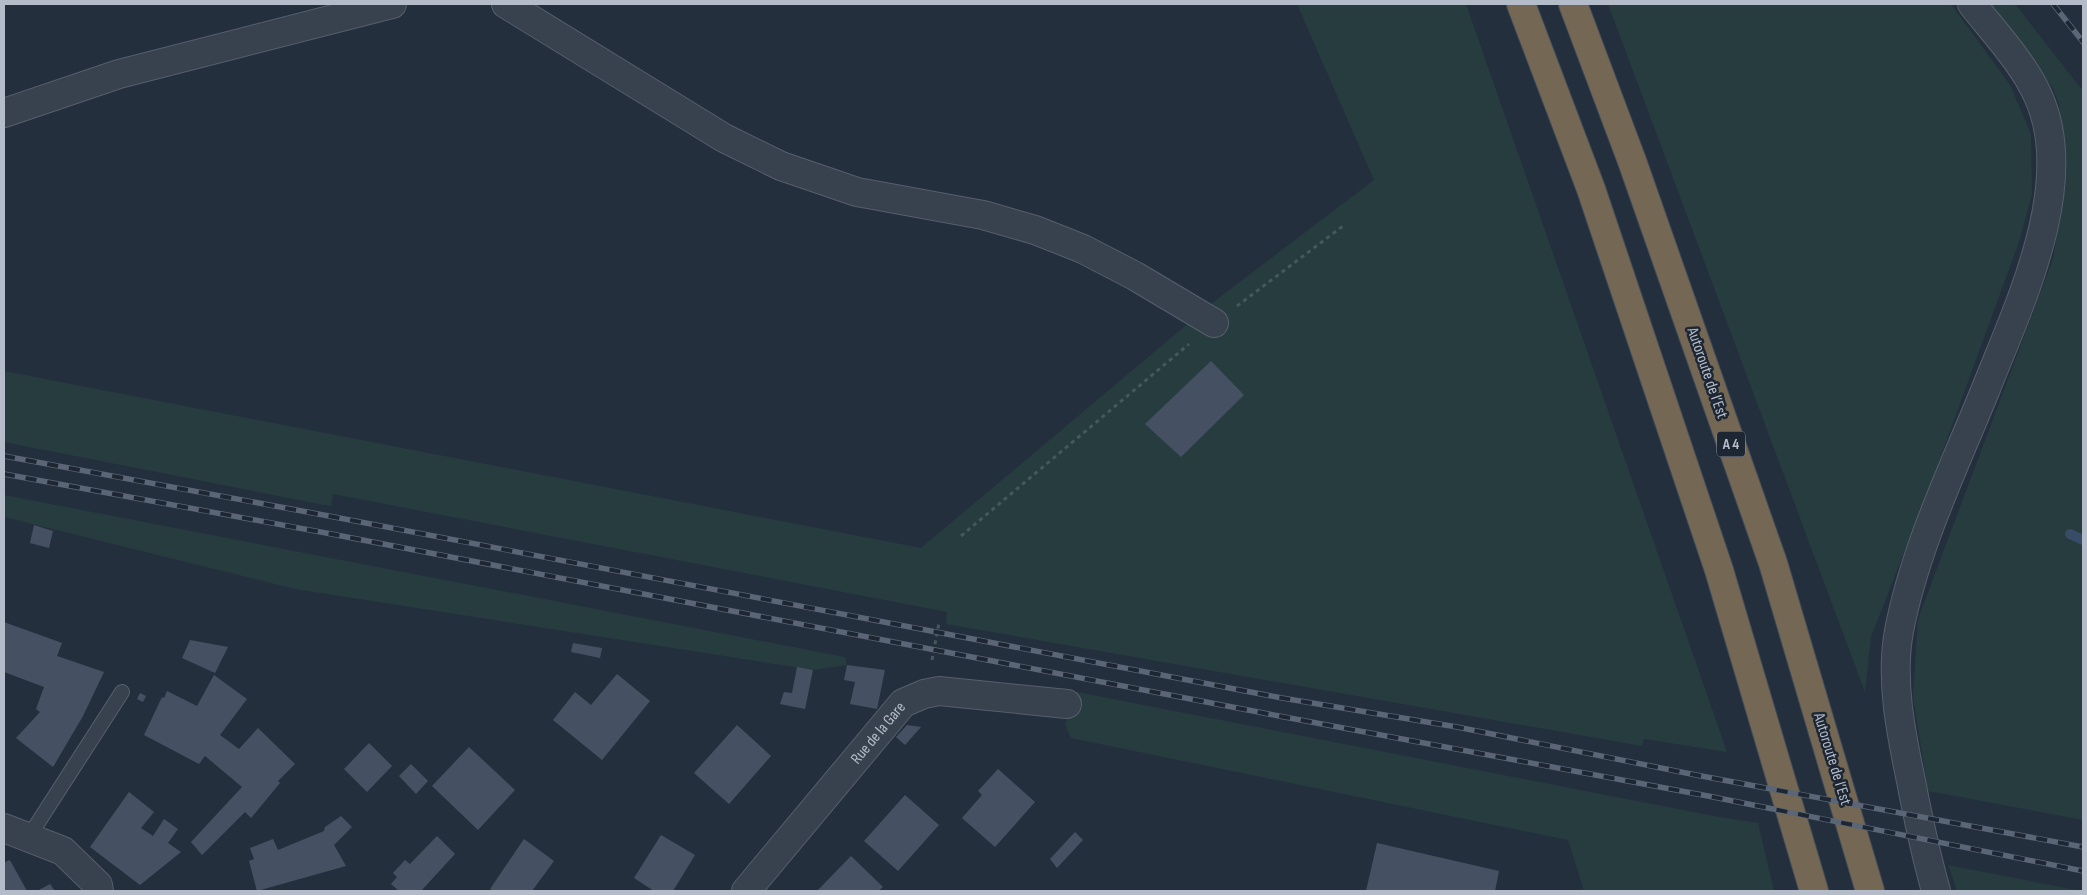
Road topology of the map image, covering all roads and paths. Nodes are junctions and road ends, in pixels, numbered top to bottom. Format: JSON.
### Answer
{"nodes":[{"id":1,"x":392,"y":4,"type":"edge"},
{"id":2,"x":506,"y":4,"type":"edge"},
{"id":3,"x":1521,"y":4,"type":"edge"},
{"id":4,"x":1573,"y":4,"type":"edge"},
{"id":5,"x":1972,"y":4,"type":"edge"},
{"id":6,"x":4,"y":113,"type":"edge"},
{"id":7,"x":1343,"y":226,"type":"dead end"},
{"id":8,"x":1214,"y":323,"type":"junction"},
{"id":9,"x":961,"y":536,"type":"dead end"},
{"id":10,"x":939,"y":623,"type":"dead end"},
{"id":11,"x":932,"y":660,"type":"dead end"},
{"id":12,"x":122,"y":692,"type":"dead end"},
{"id":13,"x":1067,"y":704,"type":"dead end"},
{"id":14,"x":4,"y":828,"type":"edge"},
{"id":15,"x":28,"y":838,"type":"junction"},
{"id":16,"x":102,"y":889,"type":"edge"},
{"id":17,"x":746,"y":891,"type":"edge"},
{"id":18,"x":1814,"y":891,"type":"edge"},
{"id":19,"x":1870,"y":891,"type":"edge"},
{"id":20,"x":1936,"y":891,"type":"edge"}],
"edges":[{"from":1,"to":6,"type":"street"},
{"from":2,"to":8,"type":"street"},
{"from":3,"to":18,"type":"highway"},
{"from":4,"to":19,"type":"highway","name":"Autoroute de l’Est","number":"A 4"},
{"from":5,"to":20,"type":"street"},
{"from":7,"to":8,"type":"path"},
{"from":8,"to":9,"type":"path"},
{"from":10,"to":11,"type":"path"},
{"from":12,"to":15,"type":"lane"},
{"from":13,"to":17,"type":"street","name":"Rue de la Gare"},
{"from":14,"to":15,"type":"street"},
{"from":15,"to":16,"type":"street"}]}
